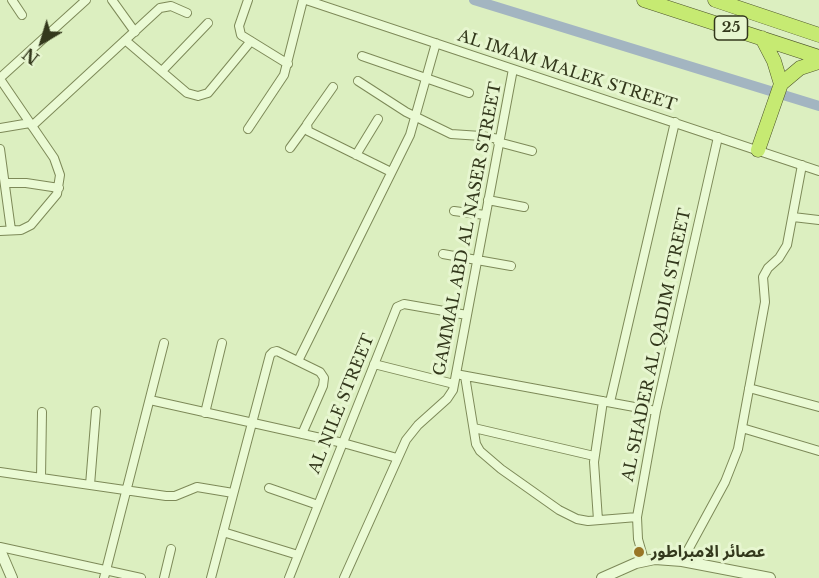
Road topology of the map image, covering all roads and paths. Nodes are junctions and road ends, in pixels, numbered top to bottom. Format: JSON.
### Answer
{"nodes":[{"id":1,"x":12,"y":0,"type":"edge"},
{"id":2,"x":87,"y":0,"type":"edge"},
{"id":3,"x":112,"y":0,"type":"edge"},
{"id":4,"x":248,"y":0,"type":"edge"},
{"id":5,"x":304,"y":0,"type":"edge"},
{"id":6,"x":644,"y":0,"type":"edge"},
{"id":7,"x":715,"y":0,"type":"edge"},
{"id":8,"x":747,"y":5,"type":"edge"},
{"id":9,"x":187,"y":13,"type":"dead end"},
{"id":10,"x":22,"y":15,"type":"dead end"},
{"id":11,"x":208,"y":23,"type":"dead end"},
{"id":12,"x":135,"y":32,"type":"junction"},
{"id":13,"x":819,"y":35,"type":"edge"},
{"id":14,"x":762,"y":38,"type":"junction"},
{"id":15,"x":125,"y":40,"type":"junction"},
{"id":16,"x":251,"y":41,"type":"junction"},
{"id":17,"x":436,"y":43,"type":"junction"},
{"id":18,"x":362,"y":56,"type":"dead end"},
{"id":19,"x":819,"y":57,"type":"edge"},
{"id":20,"x":819,"y":62,"type":"edge"},
{"id":21,"x":288,"y":64,"type":"junction"},
{"id":22,"x":513,"y":69,"type":"junction"},
{"id":23,"x":162,"y":71,"type":"junction"},
{"id":24,"x":0,"y":79,"type":"edge"},
{"id":25,"x":427,"y":79,"type":"junction"},
{"id":26,"x":358,"y":81,"type":"dead end"},
{"id":27,"x":781,"y":84,"type":"junction"},
{"id":28,"x":333,"y":87,"type":"dead end"},
{"id":29,"x":469,"y":93,"type":"dead end"},
{"id":30,"x":416,"y":117,"type":"junction"},
{"id":31,"x":378,"y":118,"type":"dead end"},
{"id":32,"x":675,"y":122,"type":"junction"},
{"id":33,"x":31,"y":124,"type":"junction"},
{"id":34,"x":306,"y":126,"type":"junction"},
{"id":35,"x":0,"y":128,"type":"edge"},
{"id":36,"x":248,"y":129,"type":"dead end"},
{"id":37,"x":718,"y":137,"type":"junction"},
{"id":38,"x":498,"y":141,"type":"junction"},
{"id":39,"x":290,"y":148,"type":"dead end"},
{"id":40,"x":0,"y":149,"type":"edge"},
{"id":41,"x":758,"y":150,"type":"junction"},
{"id":42,"x":532,"y":151,"type":"dead end"},
{"id":43,"x":356,"y":155,"type":"junction"},
{"id":44,"x":802,"y":165,"type":"junction"},
{"id":45,"x":819,"y":171,"type":"edge"},
{"id":46,"x":392,"y":172,"type":"junction"},
{"id":47,"x":5,"y":183,"type":"junction"},
{"id":48,"x":59,"y":188,"type":"junction"},
{"id":49,"x":488,"y":200,"type":"junction"},
{"id":50,"x":524,"y":207,"type":"dead end"},
{"id":51,"x":454,"y":211,"type":"dead end"},
{"id":52,"x":485,"y":215,"type":"junction"},
{"id":53,"x":793,"y":217,"type":"junction"},
{"id":54,"x":819,"y":220,"type":"edge"},
{"id":55,"x":11,"y":230,"type":"junction"},
{"id":56,"x":0,"y":231,"type":"edge"},
{"id":57,"x":443,"y":254,"type":"dead end"},
{"id":58,"x":477,"y":260,"type":"junction"},
{"id":59,"x":511,"y":266,"type":"dead end"},
{"id":60,"x":467,"y":315,"type":"junction"},
{"id":61,"x":164,"y":343,"type":"dead end"},
{"id":62,"x":222,"y":343,"type":"dead end"},
{"id":63,"x":298,"y":361,"type":"junction"},
{"id":64,"x":374,"y":364,"type":"junction"},
{"id":65,"x":461,"y":375,"type":"junction"},
{"id":66,"x":454,"y":384,"type":"junction"},
{"id":67,"x":749,"y":388,"type":"junction"},
{"id":68,"x":150,"y":400,"type":"junction"},
{"id":69,"x":607,"y":402,"type":"junction"},
{"id":70,"x":819,"y":407,"type":"edge"},
{"id":71,"x":96,"y":411,"type":"dead end"},
{"id":72,"x":656,"y":411,"type":"junction"},
{"id":73,"x":42,"y":412,"type":"dead end"},
{"id":74,"x":205,"y":413,"type":"junction"},
{"id":75,"x":252,"y":423,"type":"junction"},
{"id":76,"x":474,"y":428,"type":"junction"},
{"id":77,"x":742,"y":428,"type":"junction"},
{"id":78,"x":302,"y":434,"type":"junction"},
{"id":79,"x":343,"y":443,"type":"junction"},
{"id":80,"x":819,"y":451,"type":"edge"},
{"id":81,"x":594,"y":456,"type":"junction"},
{"id":82,"x":397,"y":458,"type":"junction"},
{"id":83,"x":0,"y":472,"type":"edge"},
{"id":84,"x":41,"y":478,"type":"junction"},
{"id":85,"x":90,"y":485,"type":"junction"},
{"id":86,"x":269,"y":488,"type":"dead end"},
{"id":87,"x":128,"y":490,"type":"junction"},
{"id":88,"x":233,"y":493,"type":"junction"},
{"id":89,"x":318,"y":505,"type":"junction"},
{"id":90,"x":636,"y":517,"type":"junction"},
{"id":91,"x":598,"y":520,"type":"junction"},
{"id":92,"x":223,"y":532,"type":"junction"},
{"id":93,"x":171,"y":549,"type":"dead end"},
{"id":94,"x":0,"y":550,"type":"edge"},
{"id":95,"x":298,"y":555,"type":"junction"},
{"id":96,"x":644,"y":560,"type":"junction"},
{"id":97,"x":682,"y":561,"type":"junction"},
{"id":98,"x":713,"y":572,"type":"edge"},
{"id":99,"x":105,"y":574,"type":"edge"},
{"id":100,"x":12,"y":578,"type":"edge"},
{"id":101,"x":141,"y":578,"type":"edge"},
{"id":102,"x":164,"y":578,"type":"edge"},
{"id":103,"x":211,"y":578,"type":"edge"},
{"id":104,"x":289,"y":578,"type":"edge"},
{"id":105,"x":344,"y":578,"type":"edge"},
{"id":106,"x":602,"y":578,"type":"edge"},
{"id":107,"x":770,"y":578,"type":"edge"}],
"edges":[{"from":1,"to":10,"type":"street"},
{"from":2,"to":24,"type":"street"},
{"from":3,"to":12,"type":"street"},
{"from":4,"to":16,"type":"street"},
{"from":5,"to":17,"type":"street","name":"AL IMAM MALEK STREET"},
{"from":5,"to":21,"type":"street"},
{"from":6,"to":14,"type":"highway","number":"25"},
{"from":7,"to":8,"type":"highway","number":"25"},
{"from":8,"to":13,"type":"highway","number":"25"},
{"from":9,"to":12,"type":"street"},
{"from":11,"to":23,"type":"street"},
{"from":12,"to":15,"type":"street"},
{"from":14,"to":19,"type":"highway","number":"25"},
{"from":14,"to":27,"type":"highway"},
{"from":15,"to":23,"type":"street"},
{"from":15,"to":33,"type":"street"},
{"from":16,"to":21,"type":"street"},
{"from":16,"to":23,"type":"street"},
{"from":17,"to":22,"type":"street","name":"AL IMAM MALEK STREET"},
{"from":17,"to":25,"type":"street"},
{"from":18,"to":25,"type":"street"},
{"from":20,"to":27,"type":"highway"},
{"from":21,"to":36,"type":"street"},
{"from":22,"to":32,"type":"street","name":"AL IMAM MALEK STREET"},
{"from":22,"to":38,"type":"street","name":"GAMMAL ABD AL NASER STREET"},
{"from":24,"to":33,"type":"street"},
{"from":25,"to":29,"type":"street"},
{"from":25,"to":30,"type":"street"},
{"from":26,"to":30,"type":"street"},
{"from":27,"to":41,"type":"highway"},
{"from":28,"to":34,"type":"street"},
{"from":30,"to":38,"type":"street"},
{"from":30,"to":46,"type":"street"},
{"from":31,"to":43,"type":"street"},
{"from":32,"to":37,"type":"street","name":"AL IMAM MALEK STREET"},
{"from":32,"to":69,"type":"street"},
{"from":33,"to":35,"type":"street"},
{"from":33,"to":48,"type":"street"},
{"from":34,"to":39,"type":"street"},
{"from":34,"to":43,"type":"street"},
{"from":37,"to":41,"type":"street","name":"AL IMAM MALEK STREET"},
{"from":37,"to":72,"type":"street","name":"AL SHADER AL QADIM STREET"},
{"from":38,"to":42,"type":"street"},
{"from":38,"to":49,"type":"street","name":"GAMMAL ABD AL NASER STREET"},
{"from":40,"to":47,"type":"street"},
{"from":41,"to":44,"type":"street","name":"AL IMAM MALEK STREET"},
{"from":43,"to":46,"type":"street"},
{"from":44,"to":45,"type":"street","name":"AL IMAM MALEK STREET"},
{"from":44,"to":53,"type":"street"},
{"from":46,"to":63,"type":"street"},
{"from":47,"to":48,"type":"street"},
{"from":47,"to":55,"type":"street"},
{"from":48,"to":55,"type":"street"},
{"from":49,"to":50,"type":"street"},
{"from":49,"to":52,"type":"street","name":"GAMMAL ABD AL NASER STREET"},
{"from":51,"to":52,"type":"street"},
{"from":52,"to":58,"type":"street","name":"GAMMAL ABD AL NASER STREET"},
{"from":53,"to":54,"type":"street"},
{"from":53,"to":67,"type":"street"},
{"from":55,"to":56,"type":"street"},
{"from":57,"to":58,"type":"street"},
{"from":58,"to":59,"type":"street"},
{"from":58,"to":60,"type":"street","name":"GAMMAL ABD AL NASER STREET"},
{"from":60,"to":64,"type":"street","name":"AL NILE STREET"},
{"from":60,"to":65,"type":"street","name":"GAMMAL ABD AL NASER STREET"},
{"from":61,"to":68,"type":"street"},
{"from":62,"to":74,"type":"street"},
{"from":63,"to":75,"type":"street"},
{"from":63,"to":78,"type":"street"},
{"from":64,"to":66,"type":"street"},
{"from":64,"to":79,"type":"street","name":"AL NILE STREET"},
{"from":65,"to":66,"type":"street","name":"GAMMAL ABD AL NASER STREET"},
{"from":65,"to":69,"type":"street"},
{"from":65,"to":76,"type":"street"},
{"from":66,"to":82,"type":"street","name":"GAMMAL ABD AL NASER STREET"},
{"from":67,"to":70,"type":"street"},
{"from":67,"to":77,"type":"street"},
{"from":68,"to":74,"type":"street"},
{"from":68,"to":87,"type":"street"},
{"from":69,"to":72,"type":"street"},
{"from":69,"to":81,"type":"street"},
{"from":71,"to":85,"type":"street"},
{"from":72,"to":90,"type":"street","name":"AL SHADER AL QADIM STREET"},
{"from":73,"to":84,"type":"street"},
{"from":74,"to":75,"type":"street"},
{"from":75,"to":78,"type":"street"},
{"from":75,"to":88,"type":"street"},
{"from":76,"to":81,"type":"street"},
{"from":76,"to":91,"type":"street"},
{"from":77,"to":80,"type":"street"},
{"from":77,"to":97,"type":"street"},
{"from":78,"to":79,"type":"street"},
{"from":79,"to":82,"type":"street"},
{"from":79,"to":89,"type":"street","name":"AL NILE STREET"},
{"from":81,"to":91,"type":"street"},
{"from":82,"to":105,"type":"street","name":"GAMMAL ABD AL NASER STREET"},
{"from":83,"to":84,"type":"street"},
{"from":84,"to":85,"type":"street"},
{"from":85,"to":87,"type":"street"},
{"from":86,"to":89,"type":"street"},
{"from":87,"to":88,"type":"street"},
{"from":87,"to":99,"type":"street"},
{"from":88,"to":92,"type":"street"},
{"from":89,"to":95,"type":"street","name":"AL NILE STREET"},
{"from":90,"to":91,"type":"street"},
{"from":90,"to":96,"type":"street","name":"AL SHADER AL QADIM STREET"},
{"from":92,"to":95,"type":"street"},
{"from":92,"to":103,"type":"street"},
{"from":93,"to":102,"type":"street"},
{"from":94,"to":99,"type":"street"},
{"from":94,"to":100,"type":"street"},
{"from":95,"to":104,"type":"street","name":"AL NILE STREET"},
{"from":96,"to":97,"type":"street"},
{"from":96,"to":106,"type":"street"},
{"from":97,"to":98,"type":"street"},
{"from":98,"to":107,"type":"street"},
{"from":99,"to":101,"type":"street"}]}
